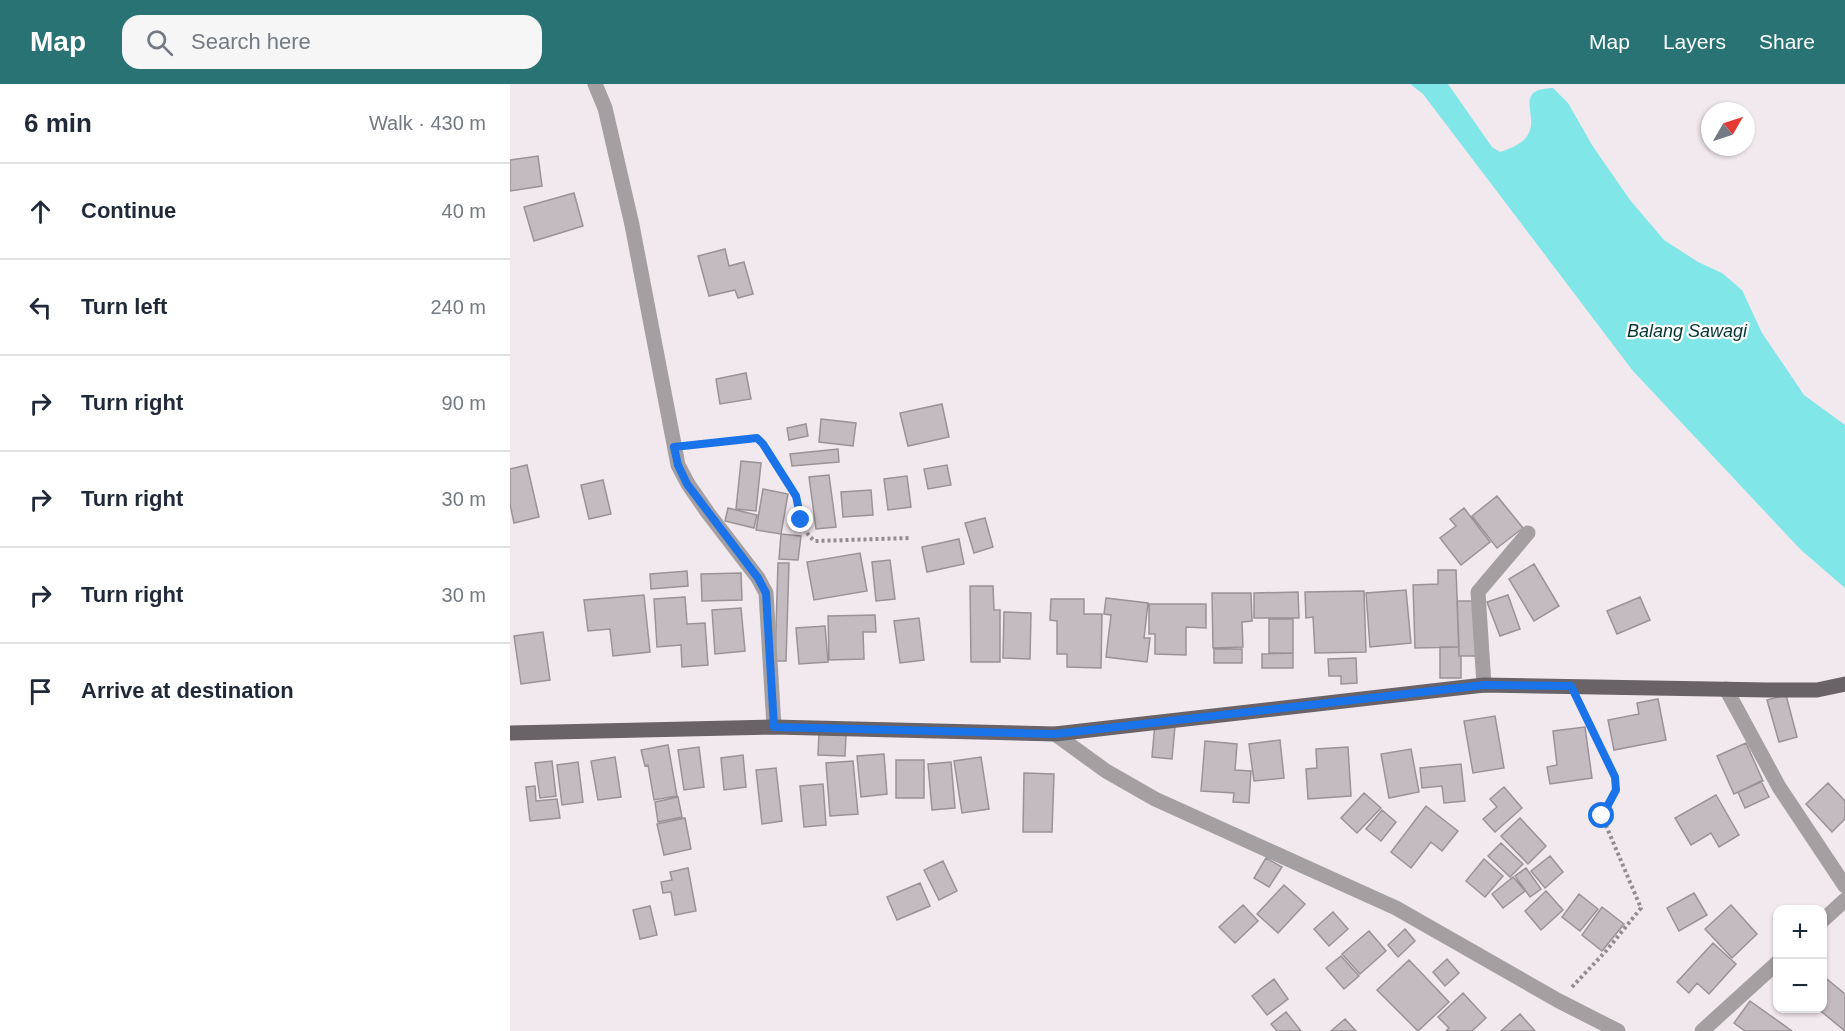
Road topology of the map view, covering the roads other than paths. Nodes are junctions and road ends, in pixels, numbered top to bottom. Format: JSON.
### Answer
{"nodes":[{"id":1,"x":595,"y":84,"type":"edge"},
{"id":2,"x":1528,"y":533,"type":"dead end"},
{"id":3,"x":1845,"y":684,"type":"edge"},
{"id":4,"x":1484,"y":685,"type":"junction"},
{"id":5,"x":1726,"y":688,"type":"junction"},
{"id":6,"x":774,"y":727,"type":"junction"},
{"id":7,"x":510,"y":733,"type":"edge"},
{"id":8,"x":1055,"y":734,"type":"junction"},
{"id":9,"x":1845,"y":886,"type":"edge"},
{"id":10,"x":1845,"y":900,"type":"edge"},
{"id":11,"x":1827,"y":916,"type":"edge"},
{"id":12,"x":1773,"y":966,"type":"edge"},
{"id":13,"x":1618,"y":1031,"type":"edge"},
{"id":14,"x":1701,"y":1031,"type":"edge"}],
"edges":[{"from":1,"to":6,"type":"street"},
{"from":2,"to":4,"type":"street"},
{"from":3,"to":5,"type":"main road"},
{"from":4,"to":5,"type":"main road"},
{"from":4,"to":8,"type":"main road"},
{"from":5,"to":9,"type":"street"},
{"from":6,"to":7,"type":"main road"},
{"from":6,"to":8,"type":"main road"},
{"from":8,"to":13,"type":"street"},
{"from":10,"to":11,"type":"street"},
{"from":12,"to":14,"type":"street"}]}
